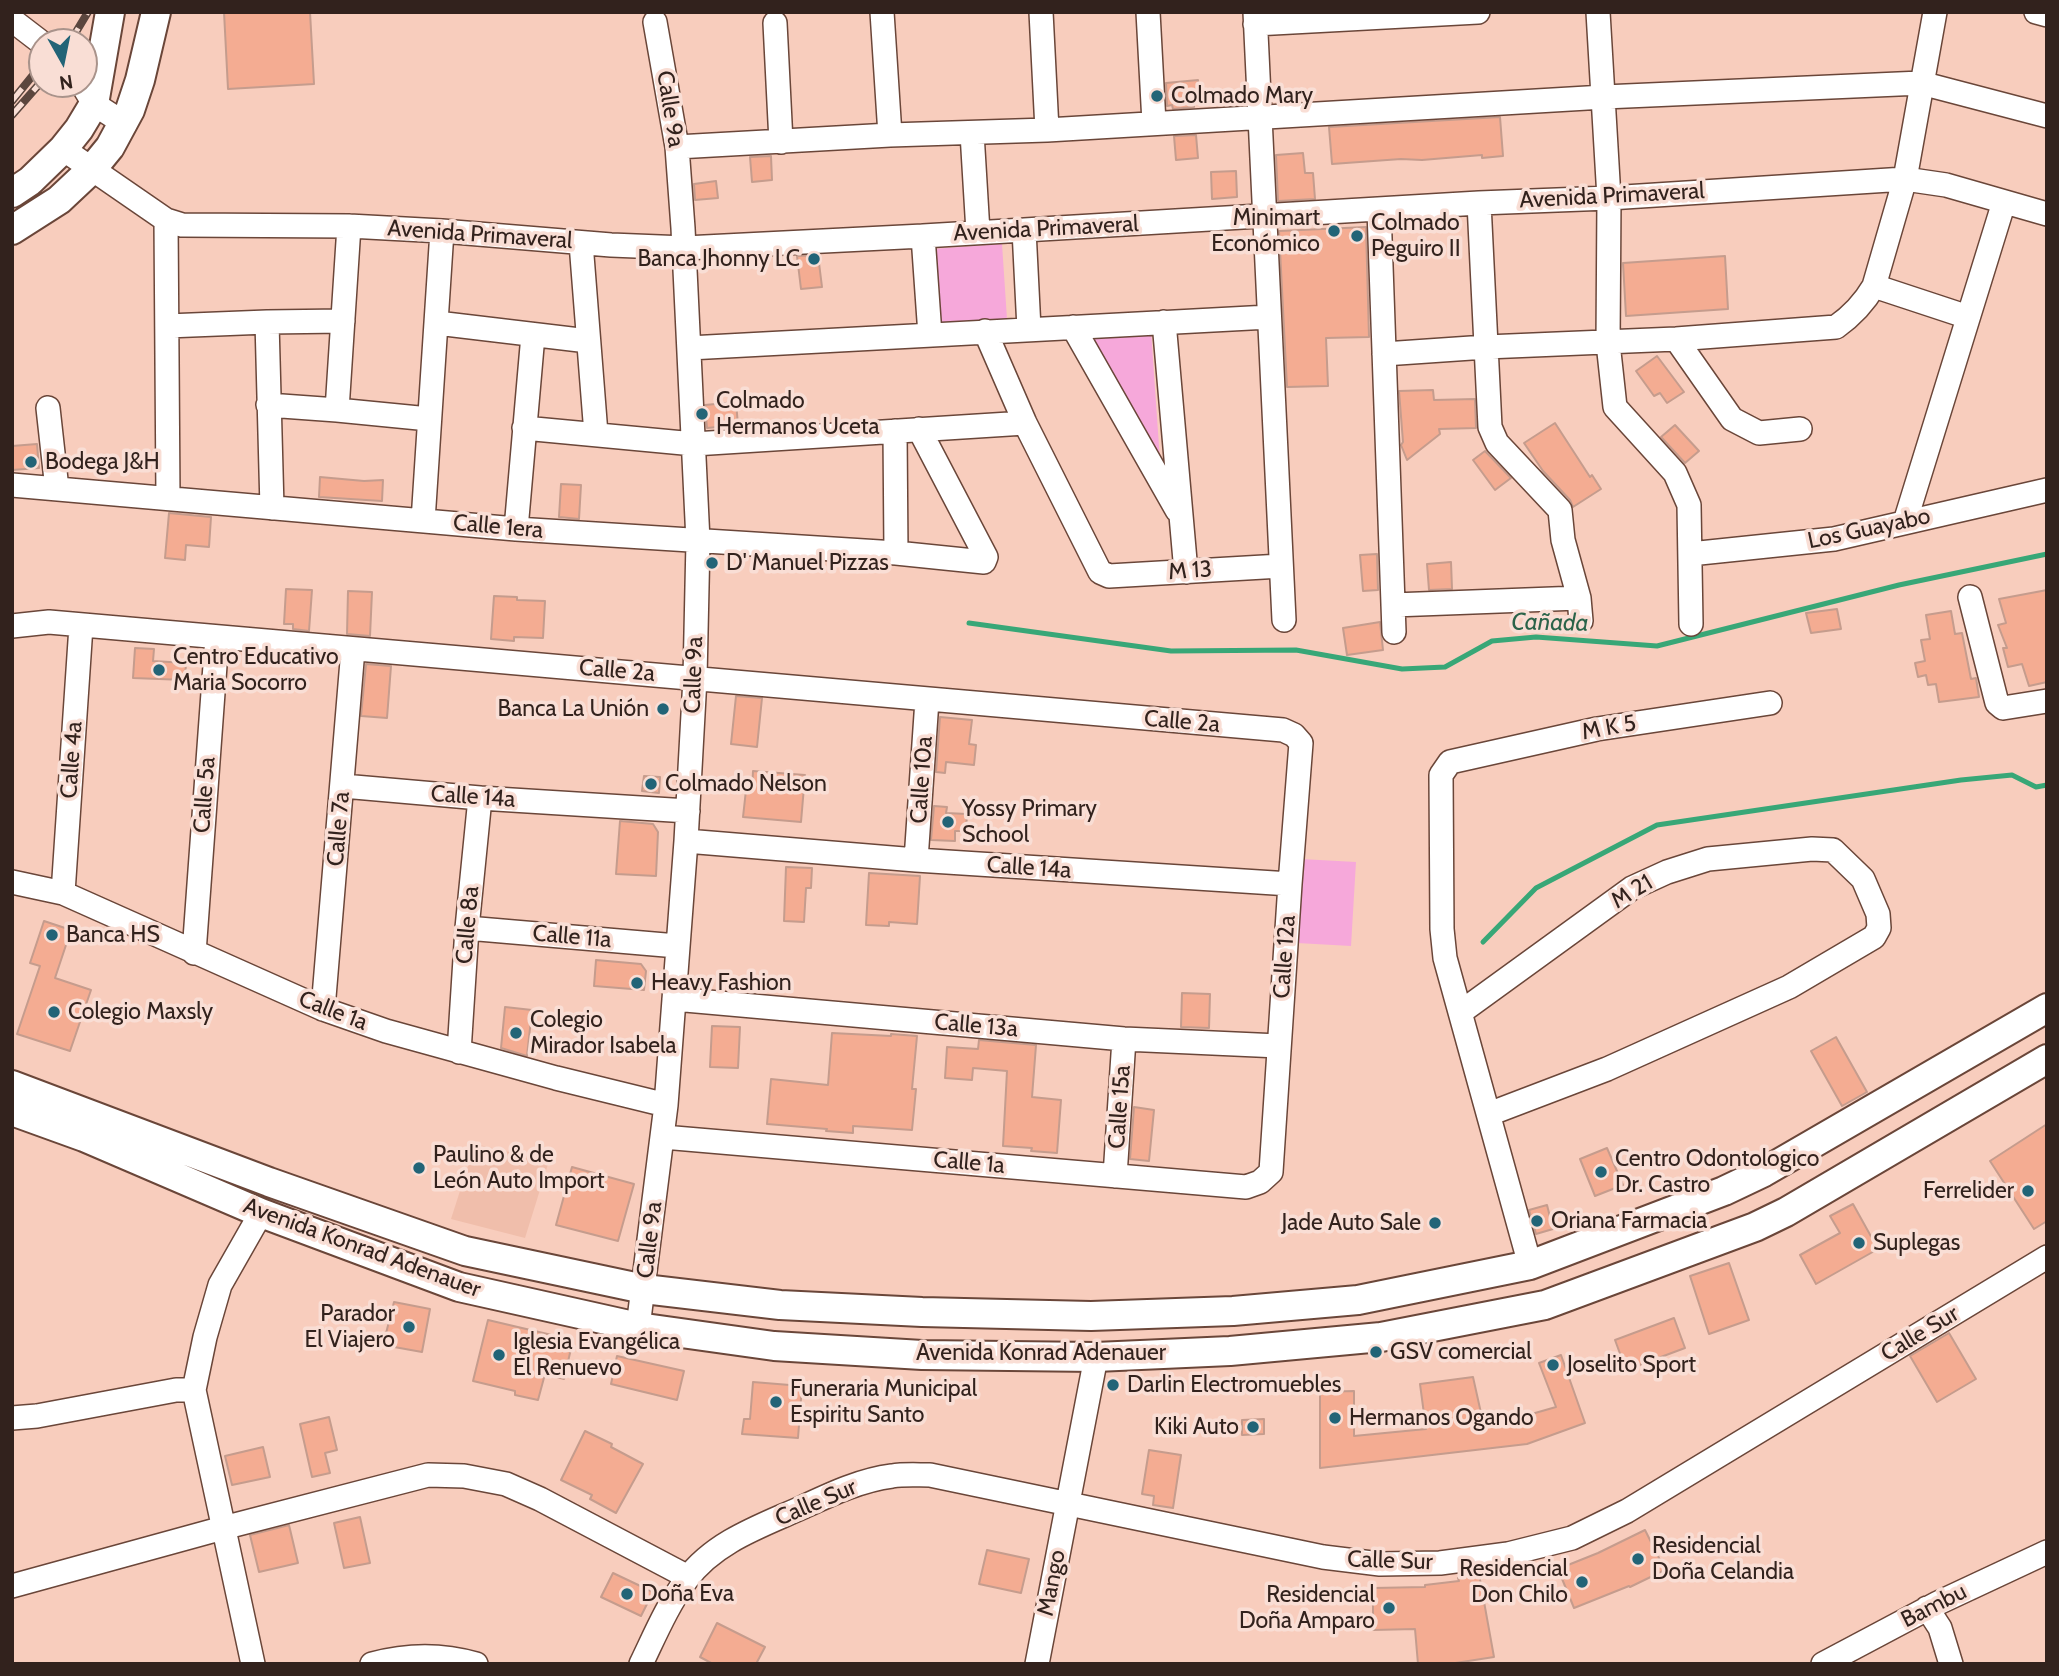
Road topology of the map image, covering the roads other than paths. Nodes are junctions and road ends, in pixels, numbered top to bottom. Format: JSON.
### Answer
{"nodes":[{"id":1,"x":110,"y":12,"type":"edge"},
{"id":2,"x":156,"y":12,"type":"edge"},
{"id":3,"x":883,"y":12,"type":"edge"},
{"id":4,"x":1041,"y":12,"type":"edge"},
{"id":5,"x":1148,"y":12,"type":"edge"},
{"id":6,"x":1478,"y":12,"type":"edge"},
{"id":7,"x":1598,"y":12,"type":"edge"},
{"id":8,"x":1935,"y":12,"type":"edge"},
{"id":9,"x":2036,"y":12,"type":"edge"},
{"id":10,"x":2047,"y":15,"type":"edge"},
{"id":11,"x":1255,"y":18,"type":"edge"},
{"id":12,"x":12,"y":20,"type":"edge"},
{"id":13,"x":655,"y":22,"type":"dead end"},
{"id":14,"x":775,"y":23,"type":"dead end"},
{"id":15,"x":28,"y":32,"type":"edge"},
{"id":16,"x":98,"y":57,"type":"edge"},
{"id":17,"x":1921,"y":83,"type":"junction"},
{"id":18,"x":1604,"y":97,"type":"junction"},
{"id":19,"x":87,"y":98,"type":"edge"},
{"id":20,"x":93,"y":98,"type":"edge"},
{"id":21,"x":2047,"y":116,"type":"edge"},
{"id":22,"x":1260,"y":117,"type":"junction"},
{"id":23,"x":1154,"y":123,"type":"junction"},
{"id":24,"x":125,"y":124,"type":"junction"},
{"id":25,"x":1047,"y":130,"type":"junction"},
{"id":26,"x":972,"y":133,"type":"junction"},
{"id":27,"x":890,"y":135,"type":"junction"},
{"id":28,"x":781,"y":142,"type":"junction"},
{"id":29,"x":677,"y":148,"type":"junction"},
{"id":30,"x":63,"y":149,"type":"junction"},
{"id":31,"x":92,"y":169,"type":"junction"},
{"id":32,"x":1905,"y":179,"type":"junction"},
{"id":33,"x":12,"y":193,"type":"edge"},
{"id":34,"x":1609,"y":198,"type":"junction"},
{"id":35,"x":2004,"y":202,"type":"junction"},
{"id":36,"x":1479,"y":203,"type":"junction"},
{"id":37,"x":1379,"y":209,"type":"junction"},
{"id":38,"x":2047,"y":214,"type":"edge"},
{"id":39,"x":1264,"y":216,"type":"junction"},
{"id":40,"x":166,"y":220,"type":"junction"},
{"id":41,"x":349,"y":226,"type":"junction"},
{"id":42,"x":12,"y":230,"type":"edge"},
{"id":43,"x":1024,"y":230,"type":"junction"},
{"id":44,"x":442,"y":231,"type":"junction"},
{"id":45,"x":978,"y":232,"type":"junction"},
{"id":46,"x":923,"y":236,"type":"junction"},
{"id":47,"x":580,"y":243,"type":"junction"},
{"id":48,"x":685,"y":248,"type":"junction"},
{"id":49,"x":1874,"y":286,"type":"junction"},
{"id":50,"x":1269,"y":317,"type":"junction"},
{"id":51,"x":1968,"y":317,"type":"junction"},
{"id":52,"x":343,"y":321,"type":"junction"},
{"id":53,"x":267,"y":322,"type":"junction"},
{"id":54,"x":1164,"y":322,"type":"junction"},
{"id":55,"x":437,"y":323,"type":"junction"},
{"id":56,"x":167,"y":326,"type":"junction"},
{"id":57,"x":1073,"y":327,"type":"junction"},
{"id":58,"x":1029,"y":329,"type":"junction"},
{"id":59,"x":985,"y":331,"type":"junction"},
{"id":60,"x":533,"y":335,"type":"junction"},
{"id":61,"x":930,"y":335,"type":"junction"},
{"id":62,"x":1676,"y":340,"type":"junction"},
{"id":63,"x":588,"y":341,"type":"junction"},
{"id":64,"x":1608,"y":343,"type":"junction"},
{"id":65,"x":1486,"y":346,"type":"junction"},
{"id":66,"x":689,"y":348,"type":"junction"},
{"id":67,"x":1384,"y":354,"type":"junction"},
{"id":68,"x":268,"y":405,"type":"junction"},
{"id":69,"x":48,"y":408,"type":"dead end"},
{"id":70,"x":337,"y":410,"type":"junction"},
{"id":71,"x":429,"y":419,"type":"junction"},
{"id":72,"x":1025,"y":423,"type":"junction"},
{"id":73,"x":524,"y":428,"type":"junction"},
{"id":74,"x":919,"y":429,"type":"junction"},
{"id":75,"x":1800,"y":429,"type":"dead end"},
{"id":76,"x":895,"y":431,"type":"junction"},
{"id":77,"x":596,"y":434,"type":"junction"},
{"id":78,"x":694,"y":444,"type":"junction"},
{"id":79,"x":12,"y":485,"type":"edge"},
{"id":80,"x":2046,"y":488,"type":"edge"},
{"id":81,"x":57,"y":489,"type":"junction"},
{"id":82,"x":168,"y":498,"type":"junction"},
{"id":83,"x":272,"y":508,"type":"junction"},
{"id":84,"x":1181,"y":516,"type":"junction"},
{"id":85,"x":423,"y":521,"type":"junction"},
{"id":86,"x":1905,"y":522,"type":"junction"},
{"id":87,"x":516,"y":529,"type":"junction"},
{"id":88,"x":698,"y":541,"type":"junction"},
{"id":89,"x":896,"y":553,"type":"junction"},
{"id":90,"x":1690,"y":554,"type":"junction"},
{"id":91,"x":1281,"y":566,"type":"junction"},
{"id":92,"x":1186,"y":572,"type":"junction"},
{"id":93,"x":1970,"y":597,"type":"dead end"},
{"id":94,"x":1393,"y":606,"type":"junction"},
{"id":95,"x":1284,"y":620,"type":"dead end"},
{"id":96,"x":1691,"y":624,"type":"dead end"},
{"id":97,"x":12,"y":626,"type":"edge"},
{"id":98,"x":81,"y":626,"type":"junction"},
{"id":99,"x":1394,"y":632,"type":"dead end"},
{"id":100,"x":217,"y":638,"type":"junction"},
{"id":101,"x":353,"y":649,"type":"junction"},
{"id":102,"x":695,"y":678,"type":"junction"},
{"id":103,"x":927,"y":700,"type":"junction"},
{"id":104,"x":2047,"y":701,"type":"edge"},
{"id":105,"x":1770,"y":703,"type":"dead end"},
{"id":106,"x":1301,"y":743,"type":"joint"},
{"id":107,"x":343,"y":786,"type":"junction"},
{"id":108,"x":480,"y":798,"type":"junction"},
{"id":109,"x":688,"y":811,"type":"junction"},
{"id":110,"x":686,"y":841,"type":"junction"},
{"id":111,"x":916,"y":860,"type":"junction"},
{"id":112,"x":12,"y":882,"type":"edge"},
{"id":113,"x":1290,"y":884,"type":"junction"},
{"id":114,"x":63,"y":894,"type":"junction"},
{"id":115,"x":467,"y":928,"type":"junction"},
{"id":116,"x":677,"y":946,"type":"junction"},
{"id":117,"x":194,"y":953,"type":"junction"},
{"id":118,"x":674,"y":999,"type":"junction"},
{"id":119,"x":2047,"y":1008,"type":"edge"},
{"id":120,"x":323,"y":1009,"type":"junction"},
{"id":121,"x":1461,"y":1013,"type":"junction"},
{"id":122,"x":1124,"y":1039,"type":"junction"},
{"id":123,"x":1279,"y":1046,"type":"junction"},
{"id":124,"x":459,"y":1052,"type":"junction"},
{"id":125,"x":2047,"y":1059,"type":"edge"},
{"id":126,"x":12,"y":1085,"type":"edge"},
{"id":127,"x":666,"y":1105,"type":"junction"},
{"id":128,"x":12,"y":1111,"type":"edge"},
{"id":129,"x":1489,"y":1114,"type":"junction"},
{"id":130,"x":663,"y":1137,"type":"junction"},
{"id":131,"x":1271,"y":1172,"type":"joint"},
{"id":132,"x":1764,"y":1172,"type":"junction"},
{"id":133,"x":1115,"y":1175,"type":"junction"},
{"id":134,"x":1786,"y":1212,"type":"junction"},
{"id":135,"x":261,"y":1213,"type":"junction"},
{"id":136,"x":2047,"y":1257,"type":"edge"},
{"id":137,"x":1530,"y":1265,"type":"junction"},
{"id":138,"x":644,"y":1289,"type":"junction"},
{"id":139,"x":638,"y":1327,"type":"junction"},
{"id":140,"x":1096,"y":1357,"type":"junction"},
{"id":141,"x":194,"y":1390,"type":"junction"},
{"id":142,"x":12,"y":1418,"type":"edge"},
{"id":143,"x":1068,"y":1503,"type":"junction"},
{"id":144,"x":223,"y":1528,"type":"junction"},
{"id":145,"x":2047,"y":1552,"type":"edge"},
{"id":146,"x":688,"y":1577,"type":"junction"},
{"id":147,"x":12,"y":1586,"type":"edge"},
{"id":148,"x":1927,"y":1608,"type":"junction"},
{"id":149,"x":253,"y":1664,"type":"edge"},
{"id":150,"x":372,"y":1664,"type":"edge"},
{"id":151,"x":476,"y":1664,"type":"edge"},
{"id":152,"x":641,"y":1664,"type":"edge"},
{"id":153,"x":1037,"y":1664,"type":"edge"},
{"id":154,"x":1823,"y":1664,"type":"edge"},
{"id":155,"x":1951,"y":1664,"type":"edge"}],
"edges":[{"from":1,"to":16,"type":"main road"},
{"from":2,"to":24,"type":"main road"},
{"from":3,"to":27,"type":"street"},
{"from":4,"to":25,"type":"street"},
{"from":5,"to":23,"type":"street"},
{"from":6,"to":11,"type":"street"},
{"from":7,"to":18,"type":"street"},
{"from":8,"to":17,"type":"street"},
{"from":9,"to":10,"type":"street"},
{"from":11,"to":22,"type":"street"},
{"from":12,"to":15,"type":"street"},
{"from":13,"to":29,"type":"street","name":"Calle 9a"},
{"from":14,"to":28,"type":"street"},
{"from":17,"to":18,"type":"street"},
{"from":17,"to":21,"type":"street"},
{"from":17,"to":32,"type":"street"},
{"from":18,"to":22,"type":"street"},
{"from":18,"to":34,"type":"street"},
{"from":19,"to":30,"type":"main road"},
{"from":20,"to":24,"type":"street"},
{"from":22,"to":23,"type":"street"},
{"from":22,"to":39,"type":"street"},
{"from":23,"to":25,"type":"street"},
{"from":24,"to":31,"type":"main road"},
{"from":25,"to":26,"type":"street"},
{"from":26,"to":27,"type":"street"},
{"from":26,"to":45,"type":"street"},
{"from":27,"to":28,"type":"street"},
{"from":28,"to":29,"type":"street"},
{"from":29,"to":48,"type":"street","name":"Calle 9a"},
{"from":30,"to":31,"type":"street","name":"Avenida Primaveral"},
{"from":30,"to":33,"type":"main road"},
{"from":31,"to":40,"type":"street","name":"Avenida Primaveral"},
{"from":31,"to":42,"type":"main road"},
{"from":32,"to":34,"type":"street","name":"Avenida Primaveral"},
{"from":32,"to":35,"type":"street","name":"Avenida Primaveral"},
{"from":32,"to":49,"type":"street"},
{"from":34,"to":36,"type":"street","name":"Avenida Primaveral"},
{"from":34,"to":64,"type":"street"},
{"from":35,"to":38,"type":"street","name":"Avenida Primaveral"},
{"from":35,"to":51,"type":"street"},
{"from":36,"to":37,"type":"street","name":"Avenida Primaveral"},
{"from":36,"to":65,"type":"street"},
{"from":37,"to":39,"type":"street","name":"Avenida Primaveral"},
{"from":37,"to":67,"type":"street"},
{"from":39,"to":43,"type":"street","name":"Avenida Primaveral"},
{"from":39,"to":50,"type":"street"},
{"from":40,"to":41,"type":"street","name":"Avenida Primaveral"},
{"from":40,"to":56,"type":"street"},
{"from":41,"to":44,"type":"street","name":"Avenida Primaveral"},
{"from":41,"to":52,"type":"street"},
{"from":43,"to":45,"type":"street","name":"Avenida Primaveral"},
{"from":43,"to":58,"type":"street"},
{"from":44,"to":47,"type":"street","name":"Avenida Primaveral"},
{"from":44,"to":55,"type":"street"},
{"from":45,"to":46,"type":"street","name":"Avenida Primaveral"},
{"from":46,"to":48,"type":"street","name":"Avenida Primaveral"},
{"from":46,"to":61,"type":"street"},
{"from":47,"to":48,"type":"street","name":"Avenida Primaveral"},
{"from":47,"to":63,"type":"street"},
{"from":48,"to":66,"type":"street","name":"Calle 9a"},
{"from":49,"to":51,"type":"street"},
{"from":49,"to":62,"type":"street"},
{"from":50,"to":54,"type":"street"},
{"from":50,"to":91,"type":"street"},
{"from":51,"to":86,"type":"street"},
{"from":52,"to":53,"type":"street"},
{"from":52,"to":70,"type":"street"},
{"from":53,"to":56,"type":"street"},
{"from":53,"to":68,"type":"street"},
{"from":54,"to":57,"type":"street"},
{"from":54,"to":84,"type":"street"},
{"from":55,"to":60,"type":"street"},
{"from":55,"to":71,"type":"street"},
{"from":56,"to":82,"type":"street"},
{"from":57,"to":58,"type":"street"},
{"from":57,"to":84,"type":"street"},
{"from":58,"to":59,"type":"street"},
{"from":59,"to":61,"type":"street"},
{"from":59,"to":72,"type":"street"},
{"from":60,"to":63,"type":"street"},
{"from":60,"to":73,"type":"street"},
{"from":61,"to":66,"type":"street"},
{"from":62,"to":64,"type":"street"},
{"from":62,"to":75,"type":"street"},
{"from":63,"to":77,"type":"street"},
{"from":64,"to":65,"type":"street"},
{"from":64,"to":90,"type":"street"},
{"from":65,"to":67,"type":"street"},
{"from":65,"to":94,"type":"street"},
{"from":66,"to":78,"type":"street","name":"Calle 9a"},
{"from":67,"to":94,"type":"street"},
{"from":68,"to":70,"type":"street"},
{"from":68,"to":83,"type":"street"},
{"from":69,"to":81,"type":"street"},
{"from":70,"to":71,"type":"street"},
{"from":71,"to":85,"type":"street"},
{"from":72,"to":74,"type":"street"},
{"from":72,"to":92,"type":"street","name":"M 13"},
{"from":73,"to":77,"type":"street"},
{"from":73,"to":87,"type":"street"},
{"from":74,"to":76,"type":"street"},
{"from":74,"to":89,"type":"street","name":"Calle 1era"},
{"from":76,"to":78,"type":"street"},
{"from":76,"to":89,"type":"street"},
{"from":77,"to":78,"type":"street"},
{"from":78,"to":88,"type":"street","name":"Calle 9a"},
{"from":79,"to":81,"type":"street","name":"Calle 1era"},
{"from":80,"to":86,"type":"street","name":"Los Guayabo"},
{"from":81,"to":82,"type":"street","name":"Calle 1era"},
{"from":82,"to":83,"type":"street","name":"Calle 1era"},
{"from":83,"to":85,"type":"street","name":"Calle 1era"},
{"from":84,"to":92,"type":"street"},
{"from":85,"to":87,"type":"street","name":"Calle 1era"},
{"from":86,"to":90,"type":"street","name":"Los Guayabo"},
{"from":87,"to":88,"type":"street","name":"Calle 1era"},
{"from":88,"to":89,"type":"street","name":"Calle 1era"},
{"from":88,"to":102,"type":"street","name":"Calle 9a"},
{"from":90,"to":96,"type":"street"},
{"from":91,"to":92,"type":"street","name":"M 13"},
{"from":91,"to":95,"type":"street"},
{"from":93,"to":104,"type":"street"},
{"from":94,"to":99,"type":"street"},
{"from":97,"to":98,"type":"street","name":"Calle 2a"},
{"from":98,"to":100,"type":"street","name":"Calle 2a"},
{"from":98,"to":114,"type":"street","name":"Calle 4a"},
{"from":100,"to":101,"type":"street","name":"Calle 2a"},
{"from":100,"to":117,"type":"street","name":"Calle 5a"},
{"from":101,"to":102,"type":"street","name":"Calle 2a"},
{"from":101,"to":107,"type":"street","name":"Calle 7a"},
{"from":102,"to":103,"type":"street","name":"Calle 2a"},
{"from":102,"to":109,"type":"street","name":"Calle 9a"},
{"from":103,"to":106,"type":"street","name":"Calle 2a"},
{"from":103,"to":111,"type":"street","name":"Calle 10a"},
{"from":105,"to":121,"type":"street","name":"M K 5"},
{"from":106,"to":113,"type":"street","name":"Calle 12a"},
{"from":107,"to":108,"type":"street","name":"Calle 14a"},
{"from":107,"to":120,"type":"street","name":"Calle 7a"},
{"from":108,"to":109,"type":"street","name":"Calle 14a"},
{"from":108,"to":115,"type":"street","name":"Calle 8a"},
{"from":109,"to":110,"type":"street","name":"Calle 9a"},
{"from":110,"to":111,"type":"street","name":"Calle 14a"},
{"from":110,"to":116,"type":"street","name":"Calle 9a"},
{"from":111,"to":113,"type":"street","name":"Calle 14a"},
{"from":112,"to":114,"type":"street","name":"Calle 1a"},
{"from":113,"to":123,"type":"street","name":"Calle 12a"},
{"from":114,"to":117,"type":"street","name":"Calle 1a"},
{"from":115,"to":116,"type":"street","name":"Calle 11a"},
{"from":115,"to":124,"type":"street","name":"Calle 8a"},
{"from":116,"to":118,"type":"street","name":"Calle 9a"},
{"from":117,"to":120,"type":"street","name":"Calle 1a"},
{"from":118,"to":122,"type":"street","name":"Calle 13a"},
{"from":118,"to":127,"type":"street","name":"Calle 9a"},
{"from":119,"to":132,"type":"main road","name":"Avenida Konrad Adenauer"},
{"from":120,"to":124,"type":"street","name":"Calle 1a"},
{"from":121,"to":129,"type":"street"},
{"from":121,"to":129,"type":"street","name":"M 21"},
{"from":122,"to":123,"type":"street","name":"Calle 13a"},
{"from":122,"to":133,"type":"street","name":"Calle 15a"},
{"from":123,"to":131,"type":"street","name":"Calle 12a"},
{"from":124,"to":127,"type":"street","name":"Calle 1a"},
{"from":125,"to":134,"type":"main road","name":"Avenida Konrad Adenauer"},
{"from":126,"to":138,"type":"main road","name":"Avenida Konrad Adenauer"},
{"from":127,"to":130,"type":"street","name":"Calle 9a"},
{"from":128,"to":135,"type":"main road","name":"Avenida Konrad Adenauer"},
{"from":129,"to":137,"type":"street"},
{"from":130,"to":133,"type":"street","name":"Calle 1a"},
{"from":130,"to":138,"type":"street","name":"Calle 9a"},
{"from":131,"to":133,"type":"street","name":"Calle 1a"},
{"from":132,"to":134,"type":"main road"},
{"from":132,"to":137,"type":"main road","name":"Avenida Konrad Adenauer"},
{"from":134,"to":140,"type":"main road","name":"Avenida Konrad Adenauer"},
{"from":135,"to":139,"type":"main road","name":"Avenida Konrad Adenauer"},
{"from":135,"to":141,"type":"street"},
{"from":136,"to":143,"type":"street","name":"Calle Sur"},
{"from":137,"to":138,"type":"main road","name":"Avenida Konrad Adenauer"},
{"from":138,"to":139,"type":"street","name":"Calle 9a"},
{"from":139,"to":140,"type":"main road","name":"Avenida Konrad Adenauer"},
{"from":140,"to":143,"type":"street","name":"Mango"},
{"from":141,"to":142,"type":"street"},
{"from":141,"to":144,"type":"street"},
{"from":143,"to":146,"type":"street","name":"Calle Sur"},
{"from":143,"to":153,"type":"street","name":"Mango"},
{"from":144,"to":146,"type":"street"},
{"from":144,"to":147,"type":"street"},
{"from":144,"to":149,"type":"street"},
{"from":145,"to":148,"type":"street","name":"Bambu"},
{"from":146,"to":152,"type":"street"},
{"from":148,"to":154,"type":"street","name":"Bambu"},
{"from":148,"to":155,"type":"street"},
{"from":150,"to":151,"type":"street"}]}
